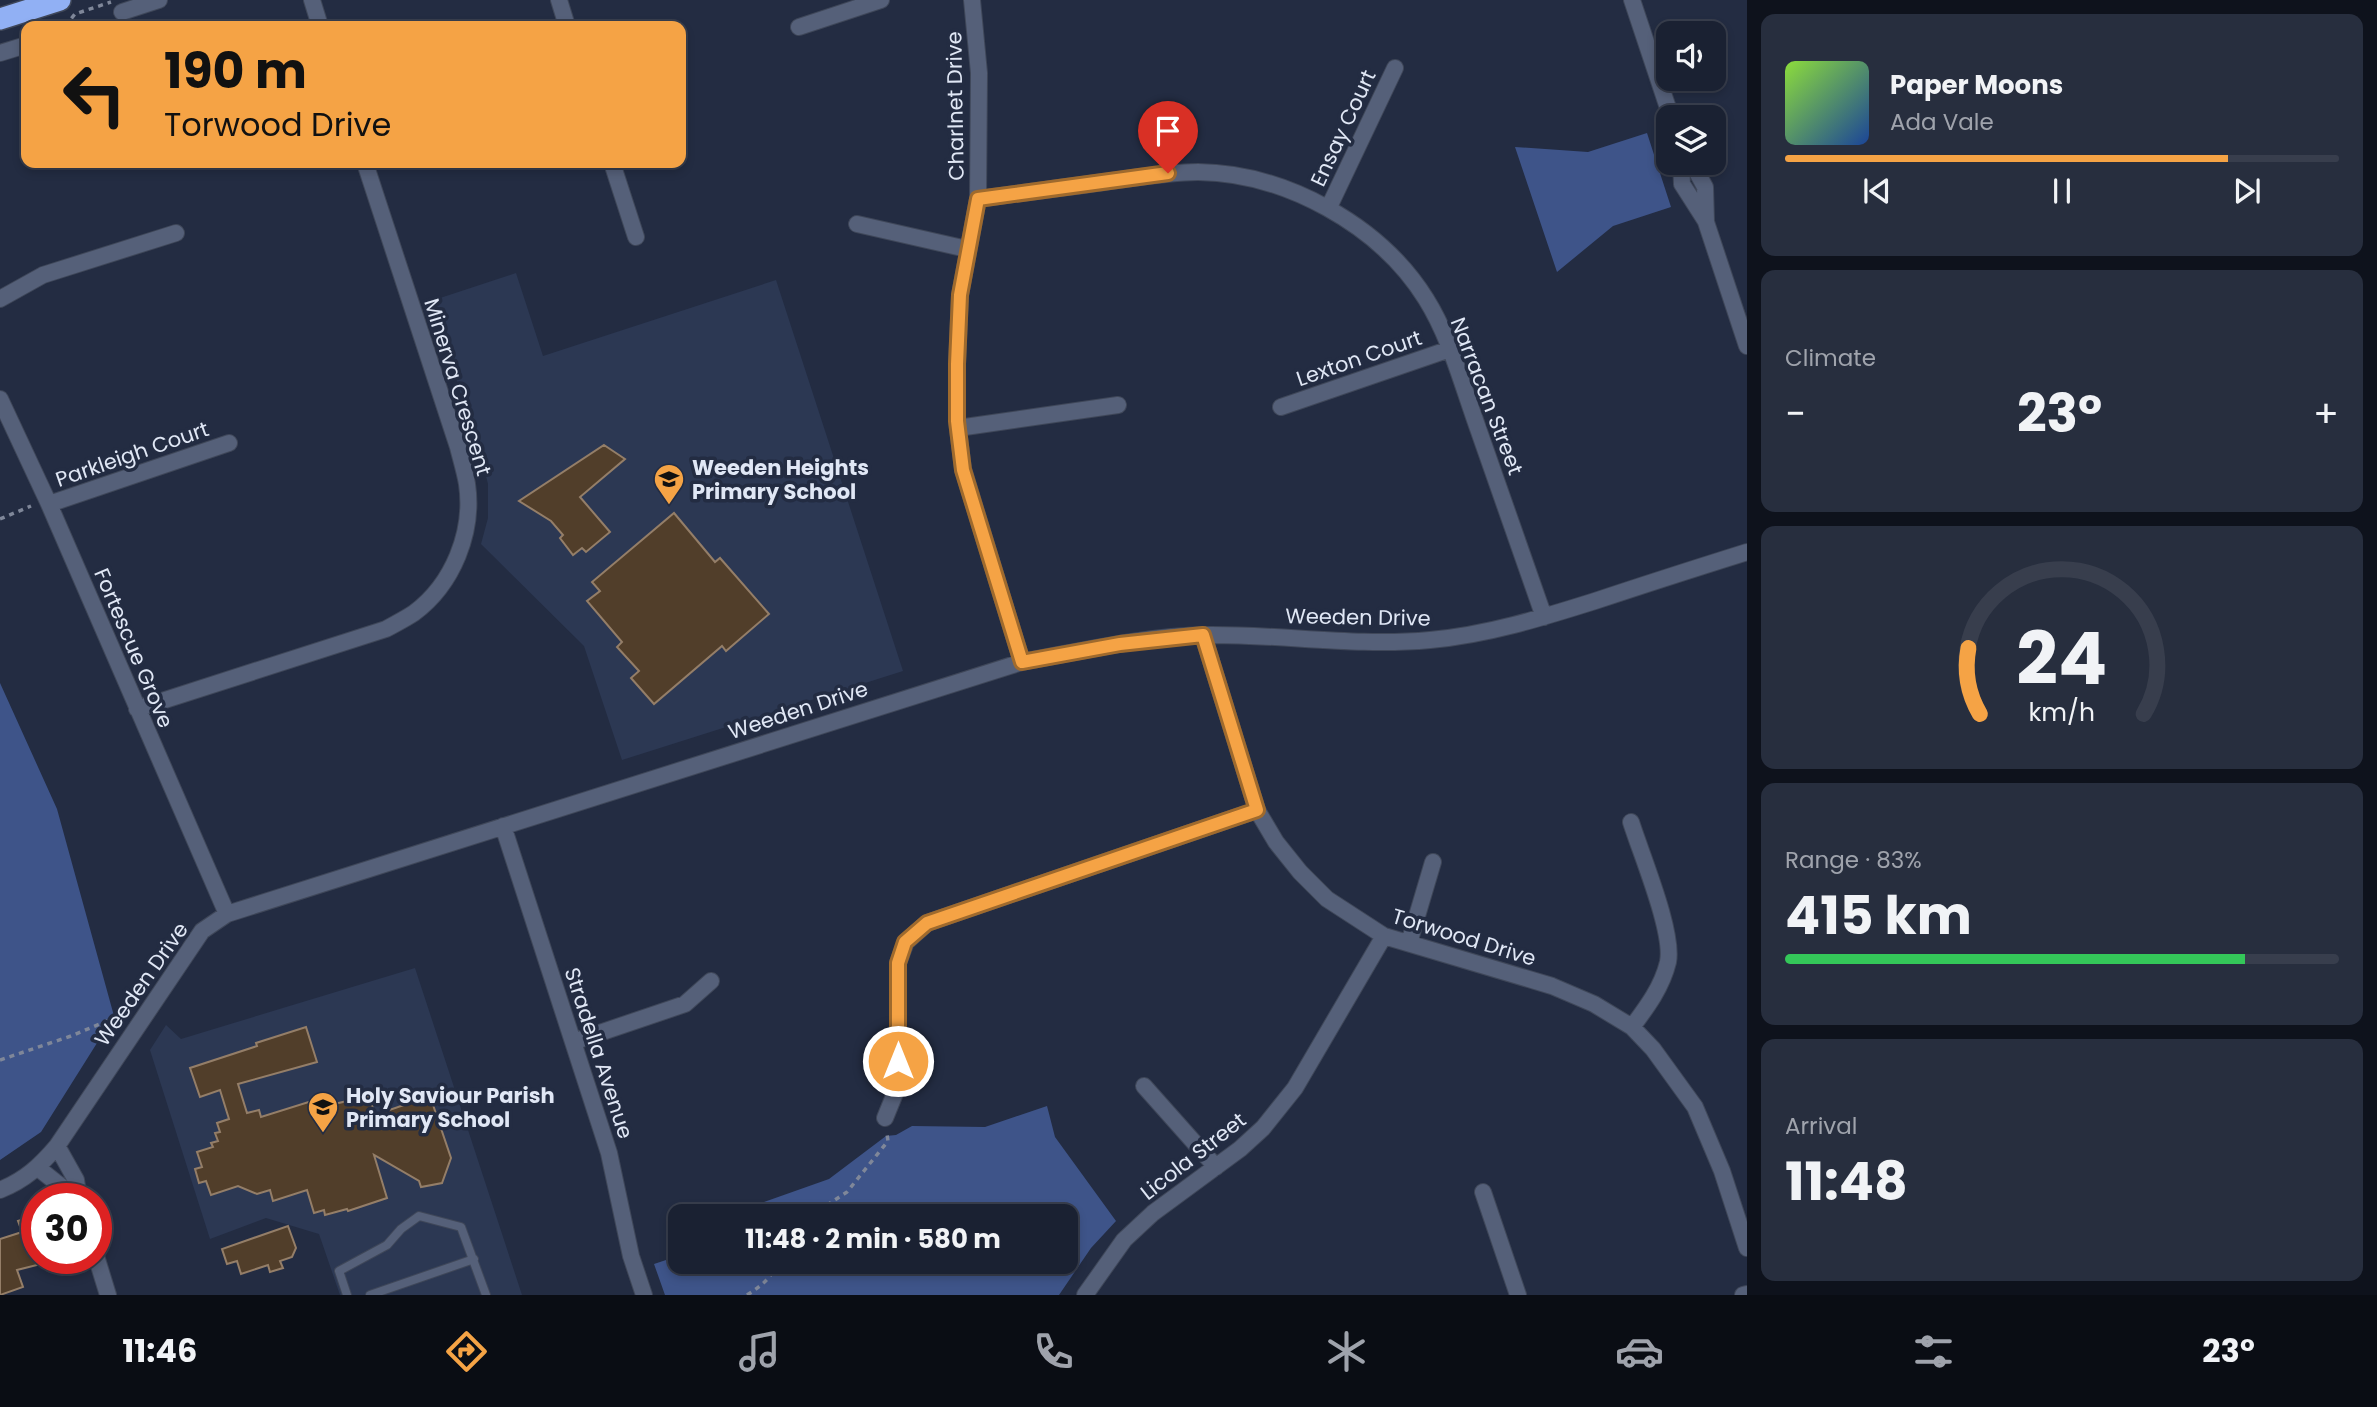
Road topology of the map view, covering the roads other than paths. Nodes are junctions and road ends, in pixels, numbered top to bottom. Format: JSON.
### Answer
{"nodes":[{"id":1,"x":60,"y":0,"type":"edge"},
{"id":2,"x":159,"y":0,"type":"edge"},
{"id":3,"x":312,"y":0,"type":"edge"},
{"id":4,"x":559,"y":0,"type":"edge"},
{"id":5,"x":881,"y":0,"type":"edge"},
{"id":6,"x":972,"y":0,"type":"edge"},
{"id":7,"x":1632,"y":0,"type":"edge"},
{"id":8,"x":128,"y":10,"type":"road end"},
{"id":9,"x":0,"y":19,"type":"edge"},
{"id":10,"x":318,"y":21,"type":"edge"},
{"id":11,"x":565,"y":21,"type":"edge"},
{"id":12,"x":799,"y":27,"type":"dead end"},
{"id":13,"x":21,"y":47,"type":"edge"},
{"id":14,"x":0,"y":53,"type":"edge"},
{"id":15,"x":1395,"y":68,"type":"dead end"},
{"id":16,"x":1667,"y":105,"type":"edge"},
{"id":17,"x":367,"y":168,"type":"edge"},
{"id":18,"x":614,"y":168,"type":"edge"},
{"id":19,"x":1682,"y":175,"type":"edge"},
{"id":20,"x":1698,"y":175,"type":"edge"},
{"id":21,"x":978,"y":199,"type":"junction"},
{"id":22,"x":1329,"y":207,"type":"junction"},
{"id":23,"x":1706,"y":222,"type":"junction"},
{"id":24,"x":857,"y":224,"type":"dead end"},
{"id":25,"x":176,"y":233,"type":"dead end"},
{"id":26,"x":636,"y":237,"type":"dead end"},
{"id":27,"x":967,"y":249,"type":"junction"},
{"id":28,"x":0,"y":299,"type":"edge"},
{"id":29,"x":1747,"y":346,"type":"edge"},
{"id":30,"x":1450,"y":349,"type":"junction"},
{"id":31,"x":0,"y":399,"type":"edge"},
{"id":32,"x":1118,"y":405,"type":"dead end"},
{"id":33,"x":1281,"y":407,"type":"dead end"},
{"id":34,"x":958,"y":428,"type":"junction"},
{"id":35,"x":229,"y":443,"type":"dead end"},
{"id":36,"x":49,"y":504,"type":"junction"},
{"id":37,"x":1747,"y":552,"type":"edge"},
{"id":38,"x":1544,"y":617,"type":"junction"},
{"id":39,"x":1203,"y":635,"type":"junction"},
{"id":40,"x":1022,"y":662,"type":"junction"},
{"id":41,"x":137,"y":709,"type":"junction"},
{"id":42,"x":1257,"y":810,"type":"junction"},
{"id":43,"x":1631,"y":822,"type":"dead end"},
{"id":44,"x":503,"y":826,"type":"junction"},
{"id":45,"x":1433,"y":862,"type":"dead end"},
{"id":46,"x":227,"y":914,"type":"junction"},
{"id":47,"x":1384,"y":936,"type":"junction"},
{"id":48,"x":1409,"y":943,"type":"junction"},
{"id":49,"x":711,"y":981,"type":"dead end"},
{"id":50,"x":1632,"y":1027,"type":"junction"},
{"id":51,"x":573,"y":1042,"type":"junction"},
{"id":52,"x":1144,"y":1086,"type":"dead end"},
{"id":53,"x":885,"y":1118,"type":"road end"},
{"id":54,"x":57,"y":1146,"type":"junction"},
{"id":55,"x":1216,"y":1167,"type":"junction"},
{"id":56,"x":38,"y":1168,"type":"junction"},
{"id":57,"x":57,"y":1183,"type":"edge"},
{"id":58,"x":75,"y":1183,"type":"edge"},
{"id":59,"x":0,"y":1190,"type":"edge"},
{"id":60,"x":1483,"y":1192,"type":"dead end"},
{"id":61,"x":1747,"y":1248,"type":"edge"},
{"id":62,"x":474,"y":1259,"type":"junction"},
{"id":63,"x":102,"y":1274,"type":"edge"},
{"id":64,"x":108,"y":1295,"type":"edge"},
{"id":65,"x":347,"y":1295,"type":"edge"},
{"id":66,"x":370,"y":1295,"type":"edge"},
{"id":67,"x":486,"y":1295,"type":"edge"},
{"id":68,"x":644,"y":1295,"type":"edge"},
{"id":69,"x":1085,"y":1295,"type":"edge"},
{"id":70,"x":1518,"y":1295,"type":"edge"}],
"edges":[{"from":1,"to":9,"type":"highway"},
{"from":2,"to":8,"type":"street"},
{"from":3,"to":10,"type":"street"},
{"from":4,"to":11,"type":"street"},
{"from":5,"to":12,"type":"street"},
{"from":6,"to":21,"type":"street","name":"Charlnet Drive"},
{"from":7,"to":16,"type":"street"},
{"from":13,"to":14,"type":"street"},
{"from":15,"to":22,"type":"street","name":"Ensay Court"},
{"from":17,"to":41,"type":"street","name":"Minerva Crescent"},
{"from":18,"to":26,"type":"street"},
{"from":19,"to":23,"type":"street"},
{"from":20,"to":23,"type":"street"},
{"from":21,"to":22,"type":"street","name":"Narracan Street"},
{"from":21,"to":27,"type":"street","name":"Charlnet Drive"},
{"from":22,"to":30,"type":"street","name":"Narracan Street"},
{"from":23,"to":29,"type":"street"},
{"from":24,"to":27,"type":"street"},
{"from":25,"to":28,"type":"street"},
{"from":27,"to":34,"type":"street","name":"Charlnet Drive"},
{"from":30,"to":33,"type":"street","name":"Lexton Court"},
{"from":30,"to":38,"type":"street","name":"Narracan Street"},
{"from":31,"to":36,"type":"street","name":"Fortescue Grove"},
{"from":32,"to":34,"type":"street"},
{"from":34,"to":40,"type":"street","name":"Charlnet Drive"},
{"from":35,"to":36,"type":"street","name":"Parkleigh Court"},
{"from":36,"to":41,"type":"street","name":"Fortescue Grove"},
{"from":37,"to":38,"type":"street","name":"Weeden Drive"},
{"from":38,"to":39,"type":"street","name":"Weeden Drive"},
{"from":39,"to":40,"type":"street","name":"Weeden Drive"},
{"from":39,"to":42,"type":"street","name":"Torwood Drive"},
{"from":40,"to":44,"type":"street","name":"Weeden Drive"},
{"from":41,"to":46,"type":"street","name":"Fortescue Grove"},
{"from":42,"to":47,"type":"street","name":"Torwood Drive"},
{"from":42,"to":53,"type":"street"},
{"from":43,"to":50,"type":"street"},
{"from":44,"to":46,"type":"street","name":"Weeden Drive"},
{"from":44,"to":51,"type":"street","name":"Stradella Avenue"},
{"from":45,"to":48,"type":"street"},
{"from":46,"to":54,"type":"street","name":"Weeden Drive"},
{"from":47,"to":48,"type":"street","name":"Torwood Drive"},
{"from":47,"to":55,"type":"street","name":"Licola Street"},
{"from":48,"to":50,"type":"street","name":"Torwood Drive"},
{"from":49,"to":51,"type":"street"},
{"from":50,"to":61,"type":"street","name":"Torwood Drive"},
{"from":51,"to":68,"type":"street","name":"Stradella Avenue"},
{"from":52,"to":55,"type":"street"},
{"from":54,"to":56,"type":"street","name":"Weeden Drive"},
{"from":54,"to":58,"type":"street"},
{"from":55,"to":69,"type":"street","name":"Licola Street"},
{"from":56,"to":57,"type":"street"},
{"from":56,"to":59,"type":"street","name":"Weeden Drive"},
{"from":60,"to":70,"type":"street"},
{"from":62,"to":65,"type":"lane"},
{"from":62,"to":66,"type":"lane"},
{"from":62,"to":67,"type":"lane"},
{"from":63,"to":64,"type":"street"}]}
